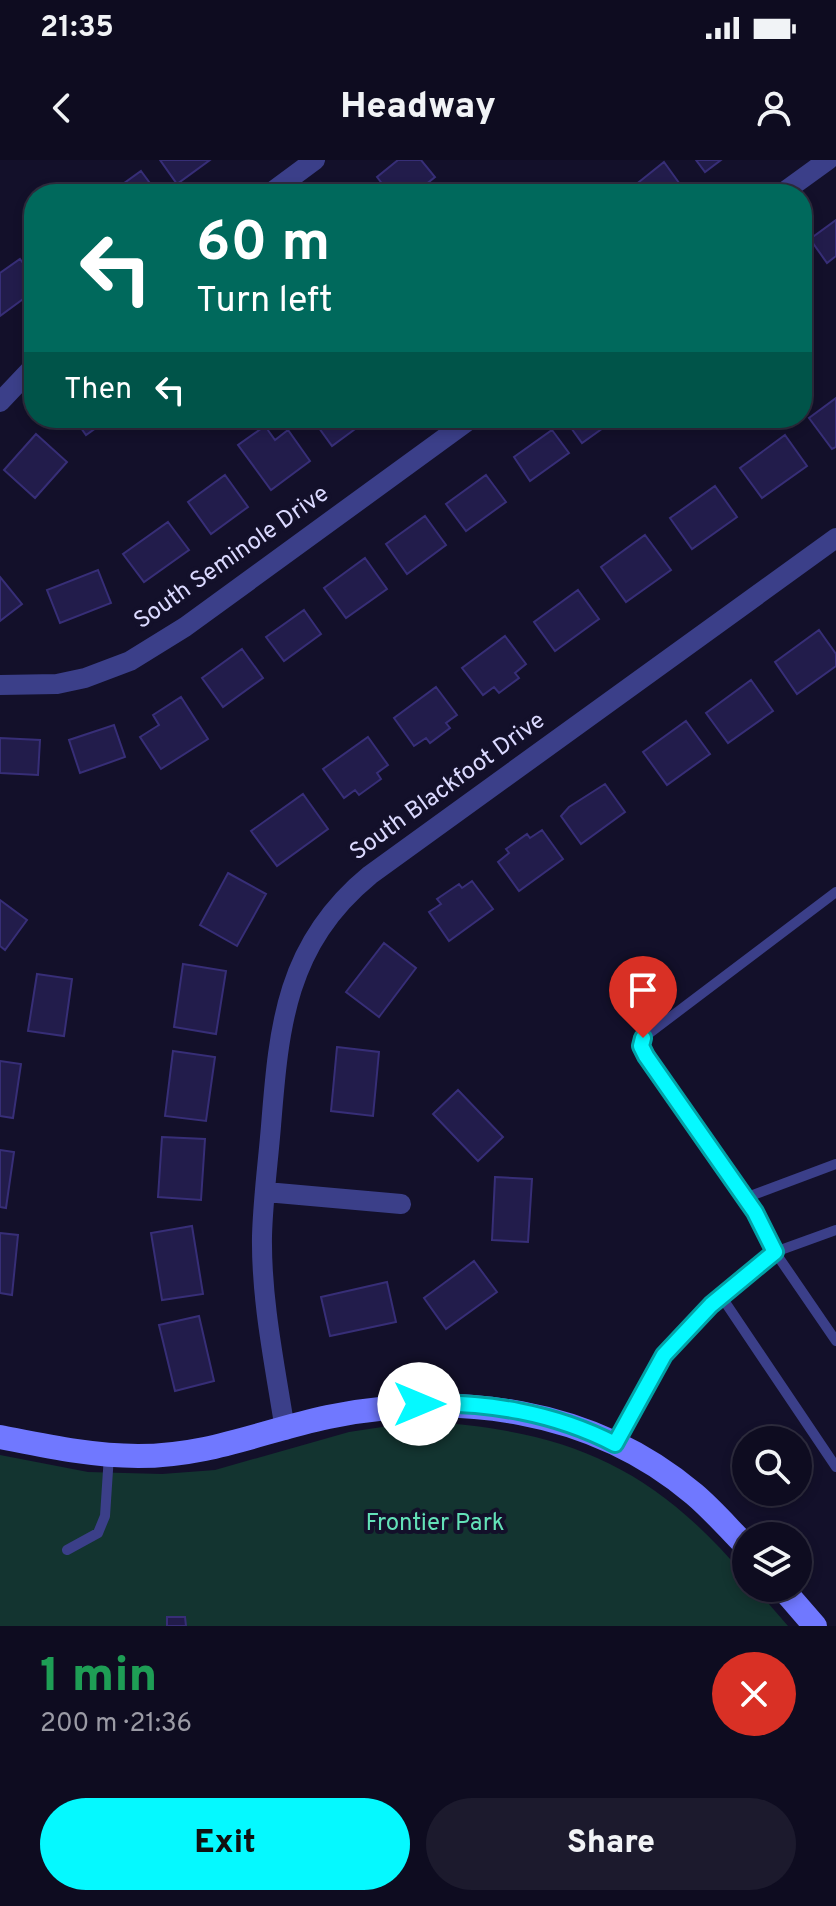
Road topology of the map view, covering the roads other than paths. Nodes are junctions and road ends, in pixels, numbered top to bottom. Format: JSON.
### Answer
{"nodes":[{"id":1,"x":315,"y":160,"type":"edge"},
{"id":2,"x":828,"y":160,"type":"edge"},
{"id":3,"x":283,"y":184,"type":"edge"},
{"id":4,"x":795,"y":184,"type":"edge"},
{"id":5,"x":24,"y":377,"type":"edge"},
{"id":6,"x":0,"y":402,"type":"edge"},
{"id":7,"x":458,"y":428,"type":"edge"},
{"id":8,"x":836,"y":538,"type":"edge"},
{"id":9,"x":0,"y":685,"type":"edge"},
{"id":10,"x":836,"y":892,"type":"edge"},
{"id":11,"x":836,"y":1164,"type":"edge"},
{"id":12,"x":266,"y":1192,"type":"junction"},
{"id":13,"x":745,"y":1198,"type":"junction"},
{"id":14,"x":401,"y":1204,"type":"dead end"},
{"id":15,"x":836,"y":1230,"type":"edge"},
{"id":16,"x":775,"y":1252,"type":"junction"},
{"id":17,"x":721,"y":1296,"type":"junction"},
{"id":18,"x":836,"y":1341,"type":"edge"},
{"id":19,"x":285,"y":1430,"type":"junction"},
{"id":20,"x":0,"y":1437,"type":"edge"},
{"id":21,"x":615,"y":1444,"type":"junction"},
{"id":22,"x":109,"y":1455,"type":"junction"},
{"id":23,"x":836,"y":1467,"type":"edge"},
{"id":24,"x":732,"y":1532,"type":"edge"},
{"id":25,"x":67,"y":1550,"type":"dead end"},
{"id":26,"x":794,"y":1602,"type":"edge"},
{"id":27,"x":815,"y":1626,"type":"edge"}],
"edges":[{"from":1,"to":3,"type":"street"},
{"from":2,"to":4,"type":"street"},
{"from":5,"to":6,"type":"street"},
{"from":7,"to":9,"type":"street","name":"South Seminole Drive"},
{"from":8,"to":12,"type":"street","name":"South Blackfoot Drive"},
{"from":10,"to":13,"type":"lane"},
{"from":11,"to":13,"type":"lane"},
{"from":12,"to":14,"type":"street"},
{"from":12,"to":19,"type":"street","name":"South Blackfoot Drive"},
{"from":13,"to":16,"type":"lane"},
{"from":15,"to":16,"type":"lane"},
{"from":16,"to":17,"type":"lane"},
{"from":16,"to":18,"type":"lane"},
{"from":17,"to":21,"type":"lane"},
{"from":17,"to":23,"type":"lane"},
{"from":19,"to":21,"type":"street"},
{"from":19,"to":22,"type":"street"},
{"from":20,"to":22,"type":"street"},
{"from":21,"to":24,"type":"street"},
{"from":22,"to":25,"type":"lane"},
{"from":26,"to":27,"type":"street"}]}
